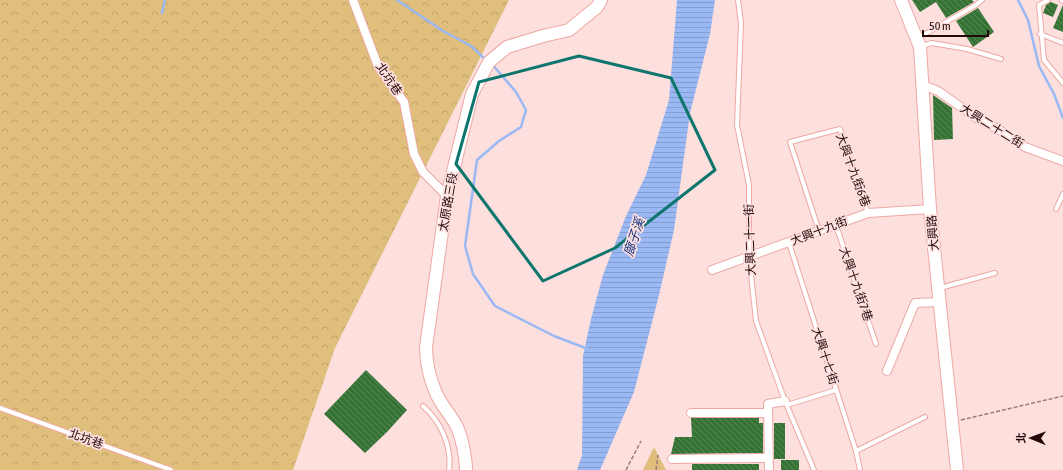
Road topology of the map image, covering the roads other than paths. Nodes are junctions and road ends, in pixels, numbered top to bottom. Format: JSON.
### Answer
{"nodes":[{"id":1,"x":353,"y":0,"type":"edge"},
{"id":2,"x":601,"y":0,"type":"edge"},
{"id":3,"x":738,"y":0,"type":"edge"},
{"id":4,"x":982,"y":0,"type":"edge"},
{"id":5,"x":1048,"y":0,"type":"edge"},
{"id":6,"x":903,"y":1,"type":"edge"},
{"id":7,"x":1040,"y":34,"type":"junction"},
{"id":8,"x":919,"y":42,"type":"junction"},
{"id":9,"x":1063,"y":43,"type":"edge"},
{"id":10,"x":1001,"y":59,"type":"dead end"},
{"id":11,"x":1063,"y":83,"type":"edge"},
{"id":12,"x":923,"y":85,"type":"junction"},
{"id":13,"x":1063,"y":161,"type":"edge"},
{"id":14,"x":1063,"y":194,"type":"edge"},
{"id":15,"x":447,"y":196,"type":"junction"},
{"id":16,"x":930,"y":209,"type":"junction"},
{"id":17,"x":1056,"y":209,"type":"dead end"},
{"id":18,"x":868,"y":213,"type":"junction"},
{"id":19,"x":836,"y":225,"type":"junction"},
{"id":20,"x":820,"y":231,"type":"junction"},
{"id":21,"x":789,"y":243,"type":"junction"},
{"id":22,"x":748,"y":256,"type":"junction"},
{"id":23,"x":712,"y":270,"type":"dead end"},
{"id":24,"x":995,"y":273,"type":"dead end"},
{"id":25,"x":938,"y":289,"type":"junction"},
{"id":26,"x":939,"y":302,"type":"junction"},
{"id":27,"x":876,"y":344,"type":"dead end"},
{"id":28,"x":887,"y":371,"type":"dead end"},
{"id":29,"x":836,"y":390,"type":"junction"},
{"id":30,"x":786,"y":403,"type":"junction"},
{"id":31,"x":423,"y":406,"type":"dead end"},
{"id":32,"x":0,"y":408,"type":"edge"},
{"id":33,"x":691,"y":413,"type":"dead end"},
{"id":34,"x":767,"y":413,"type":"junction"},
{"id":35,"x":925,"y":417,"type":"dead end"},
{"id":36,"x":856,"y":451,"type":"junction"},
{"id":37,"x":769,"y":458,"type":"junction"},
{"id":38,"x":672,"y":459,"type":"dead end"},
{"id":39,"x":171,"y":470,"type":"edge"},
{"id":40,"x":449,"y":470,"type":"edge"},
{"id":41,"x":466,"y":470,"type":"edge"},
{"id":42,"x":769,"y":470,"type":"edge"},
{"id":43,"x":814,"y":470,"type":"edge"},
{"id":44,"x":860,"y":470,"type":"edge"},
{"id":45,"x":957,"y":470,"type":"edge"}],
"edges":[{"from":1,"to":15,"type":"street","name":"北坑巷"},
{"from":2,"to":15,"type":"main road","name":"太原路三段"},
{"from":3,"to":22,"type":"lane","name":"大興二十一街"},
{"from":4,"to":8,"type":"lane"},
{"from":5,"to":7,"type":"lane"},
{"from":6,"to":8,"type":"main road","name":"大興路"},
{"from":7,"to":9,"type":"lane"},
{"from":7,"to":11,"type":"lane"},
{"from":8,"to":10,"type":"lane"},
{"from":8,"to":12,"type":"main road","name":"大興路"},
{"from":12,"to":13,"type":"street","name":"大興二十二街"},
{"from":12,"to":16,"type":"main road","name":"大興路"},
{"from":14,"to":17,"type":"lane"},
{"from":15,"to":41,"type":"main road","name":"太原路三段"},
{"from":16,"to":18,"type":"street","name":"大興十九街"},
{"from":16,"to":25,"type":"main road","name":"大興路"},
{"from":18,"to":19,"type":"street","name":"大興十九街"},
{"from":18,"to":20,"type":"lane","name":"大興十九街6巷"},
{"from":19,"to":20,"type":"street","name":"大興十九街"},
{"from":19,"to":27,"type":"lane","name":"大興十九街7巷"},
{"from":20,"to":21,"type":"street","name":"大興十九街"},
{"from":21,"to":22,"type":"street","name":"大興十九街"},
{"from":21,"to":29,"type":"lane","name":"大興十七街"},
{"from":22,"to":23,"type":"street","name":"大興十九街"},
{"from":22,"to":30,"type":"lane","name":"大興二十一街"},
{"from":24,"to":25,"type":"lane"},
{"from":25,"to":26,"type":"main road","name":"大興路"},
{"from":26,"to":28,"type":"street"},
{"from":26,"to":45,"type":"main road","name":"大興路"},
{"from":29,"to":30,"type":"lane"},
{"from":29,"to":36,"type":"lane","name":"大興十七街"},
{"from":30,"to":34,"type":"street"},
{"from":30,"to":43,"type":"lane","name":"大興二十一街"},
{"from":31,"to":40,"type":"lane"},
{"from":32,"to":39,"type":"lane","name":"北坑巷"},
{"from":33,"to":34,"type":"street"},
{"from":34,"to":37,"type":"street"},
{"from":35,"to":36,"type":"lane"},
{"from":36,"to":44,"type":"lane","name":"大興十七街"},
{"from":37,"to":38,"type":"street"},
{"from":37,"to":42,"type":"street"}]}
